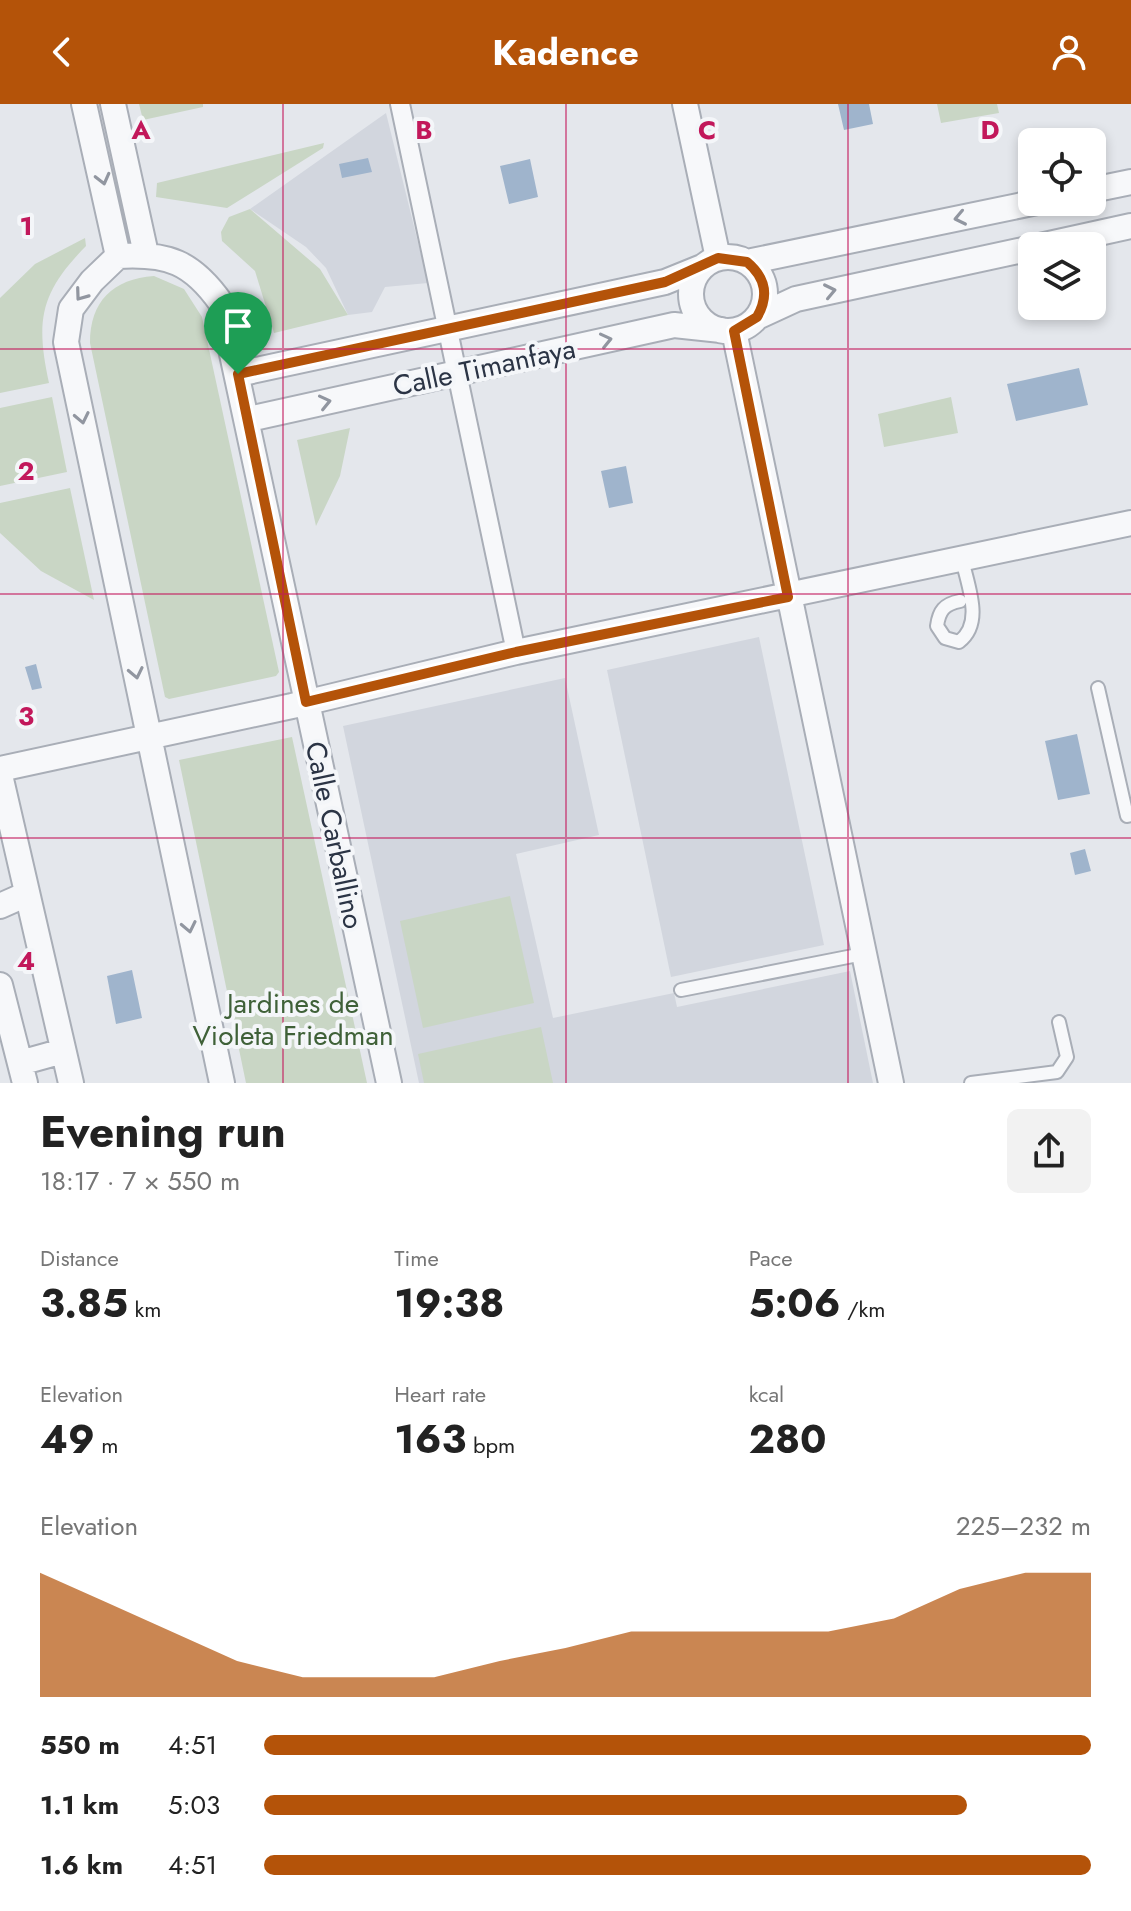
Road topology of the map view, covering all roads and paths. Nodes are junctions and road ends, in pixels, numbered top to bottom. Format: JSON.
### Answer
{"nodes":[{"id":1,"x":84,"y":104,"type":"edge"},
{"id":2,"x":113,"y":104,"type":"edge"},
{"id":3,"x":400,"y":104,"type":"edge"},
{"id":4,"x":685,"y":104,"type":"edge"},
{"id":5,"x":1131,"y":182,"type":"edge"},
{"id":6,"x":1106,"y":187,"type":"edge"},
{"id":7,"x":1018,"y":206,"type":"edge"},
{"id":8,"x":1131,"y":226,"type":"edge"},
{"id":9,"x":1104,"y":232,"type":"edge"},
{"id":10,"x":1018,"y":251,"type":"edge"},
{"id":11,"x":146,"y":254,"type":"junction"},
{"id":12,"x":118,"y":256,"type":"junction"},
{"id":13,"x":747,"y":262,"type":"junction"},
{"id":14,"x":710,"y":263,"type":"junction"},
{"id":15,"x":757,"y":317,"type":"junction"},
{"id":16,"x":447,"y":329,"type":"junction"},
{"id":17,"x":727,"y":330,"type":"junction"},
{"id":18,"x":238,"y":374,"type":"junction"},
{"id":19,"x":457,"y":374,"type":"junction"},
{"id":20,"x":249,"y":419,"type":"junction"},
{"id":21,"x":1131,"y":523,"type":"edge"},
{"id":22,"x":962,"y":559,"type":"junction"},
{"id":23,"x":788,"y":597,"type":"junction"},
{"id":24,"x":960,"y":601,"type":"dead end"},
{"id":25,"x":516,"y":652,"type":"junction"},
{"id":26,"x":1098,"y":688,"type":"dead end"},
{"id":27,"x":306,"y":702,"type":"junction"},
{"id":28,"x":149,"y":735,"type":"junction"},
{"id":29,"x":0,"y":769,"type":"edge"},
{"id":30,"x":0,"y":775,"type":"edge"},
{"id":31,"x":1131,"y":815,"type":"edge"},
{"id":32,"x":27,"y":894,"type":"junction"},
{"id":33,"x":0,"y":906,"type":"edge"},
{"id":34,"x":863,"y":954,"type":"junction"},
{"id":35,"x":0,"y":985,"type":"edge"},
{"id":36,"x":681,"y":990,"type":"dead end"},
{"id":37,"x":1059,"y":1022,"type":"dead end"},
{"id":38,"x":63,"y":1051,"type":"junction"},
{"id":39,"x":22,"y":1073,"type":"edge"},
{"id":40,"x":71,"y":1083,"type":"edge"},
{"id":41,"x":222,"y":1083,"type":"edge"},
{"id":42,"x":389,"y":1083,"type":"edge"},
{"id":43,"x":891,"y":1083,"type":"edge"},
{"id":44,"x":971,"y":1083,"type":"edge"}],
"edges":[{"from":1,"to":12,"type":"street","one_way":true},
{"from":2,"to":11,"type":"street"},
{"from":3,"to":16,"type":"street"},
{"from":4,"to":14,"type":"street"},
{"from":5,"to":6,"type":"street"},
{"from":7,"to":13,"type":"street","one_way":true},
{"from":8,"to":9,"type":"street"},
{"from":15,"to":10,"type":"street","one_way":true},
{"from":11,"to":12,"type":"street","name":"Calle Carballino"},
{"from":11,"to":18,"type":"street","name":"Calle Carballino"},
{"from":12,"to":28,"type":"street","one_way":true},
{"from":13,"to":14,"type":"street"},
{"from":13,"to":15,"type":"street"},
{"from":14,"to":16,"type":"street","name":"Calle Timanfaya"},
{"from":14,"to":17,"type":"street"},
{"from":15,"to":17,"type":"street"},
{"from":16,"to":18,"type":"street","name":"Calle Timanfaya"},
{"from":16,"to":19,"type":"street"},
{"from":19,"to":17,"type":"street","name":"Calle Timanfaya","one_way":true},
{"from":17,"to":23,"type":"street"},
{"from":18,"to":20,"type":"street","name":"Calle Carballino"},
{"from":20,"to":19,"type":"street","name":"Calle Timanfaya","one_way":true},
{"from":19,"to":25,"type":"street"},
{"from":20,"to":27,"type":"street","name":"Calle Carballino"},
{"from":21,"to":22,"type":"street"},
{"from":22,"to":23,"type":"street"},
{"from":22,"to":24,"type":"lane"},
{"from":23,"to":25,"type":"street"},
{"from":23,"to":34,"type":"street"},
{"from":25,"to":27,"type":"street"},
{"from":26,"to":31,"type":"lane"},
{"from":27,"to":28,"type":"street"},
{"from":27,"to":42,"type":"street","name":"Calle Carballino"},
{"from":28,"to":29,"type":"street"},
{"from":28,"to":41,"type":"street","one_way":true},
{"from":30,"to":32,"type":"street"},
{"from":32,"to":33,"type":"street"},
{"from":32,"to":38,"type":"street"},
{"from":34,"to":36,"type":"lane"},
{"from":34,"to":43,"type":"street"},
{"from":35,"to":39,"type":"street"},
{"from":37,"to":44,"type":"lane"},
{"from":38,"to":39,"type":"street"},
{"from":38,"to":40,"type":"street"}]}
